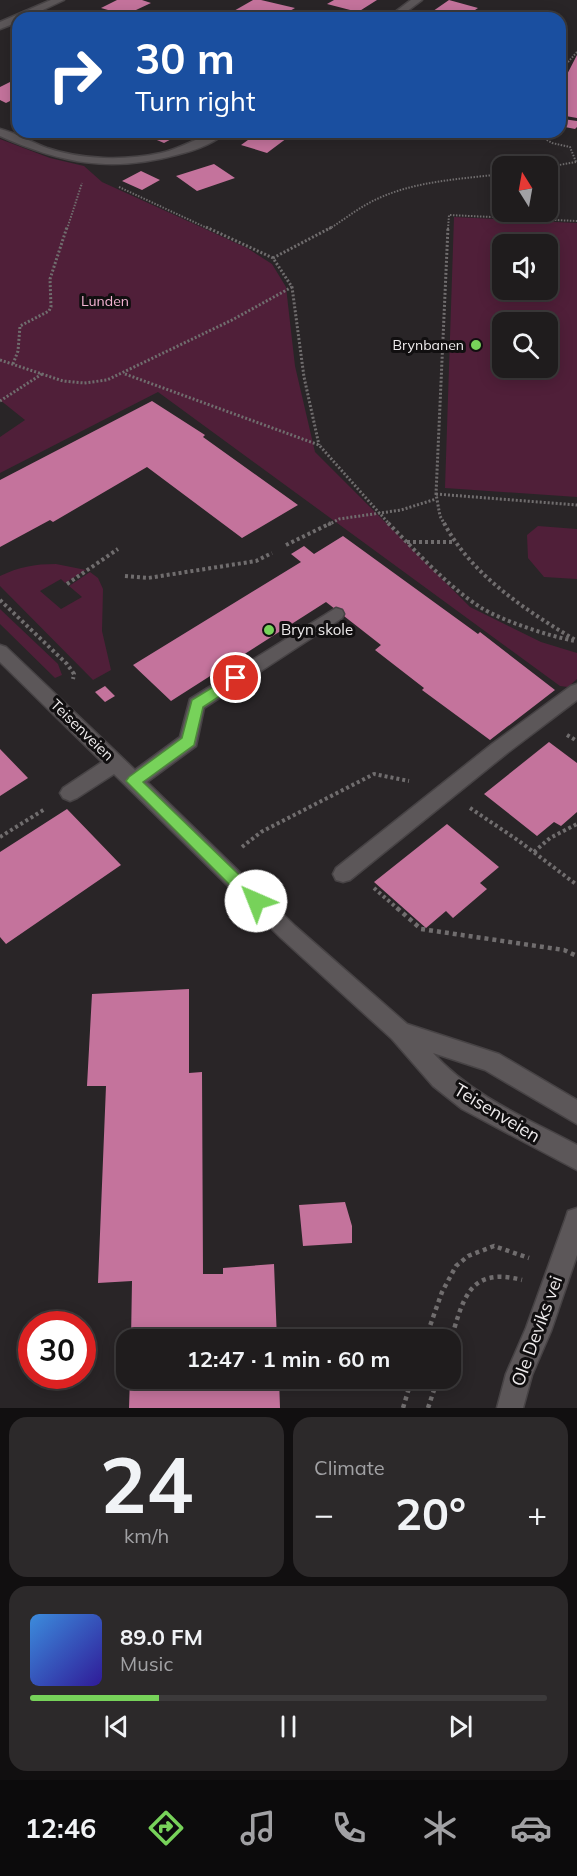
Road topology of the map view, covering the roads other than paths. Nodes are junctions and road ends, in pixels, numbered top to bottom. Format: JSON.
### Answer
{"nodes":[{"id":1,"x":59,"y":0,"type":"edge"},
{"id":2,"x":417,"y":0,"type":"edge"},
{"id":3,"x":32,"y":12,"type":"edge"},
{"id":4,"x":400,"y":12,"type":"edge"},
{"id":5,"x":14,"y":138,"type":"edge"},
{"id":6,"x":212,"y":138,"type":"edge"},
{"id":7,"x":336,"y":614,"type":"dead end"},
{"id":8,"x":0,"y":651,"type":"edge"},
{"id":9,"x":577,"y":691,"type":"edge"},
{"id":10,"x":116,"y":763,"type":"junction"},
{"id":11,"x":134,"y":781,"type":"junction"},
{"id":12,"x":70,"y":793,"type":"road end"},
{"id":13,"x":347,"y":871,"type":"road end"},
{"id":14,"x":399,"y":1032,"type":"junction"},
{"id":15,"x":577,"y":1113,"type":"edge"},
{"id":16,"x":577,"y":1158,"type":"edge"},
{"id":17,"x":577,"y":1220,"type":"edge"},
{"id":18,"x":510,"y":1408,"type":"edge"}],
"edges":[{"from":1,"to":3,"type":"street"},
{"from":2,"to":4,"type":"street"},
{"from":5,"to":6,"type":"street"},
{"from":7,"to":11,"type":"street"},
{"from":8,"to":10,"type":"street","name":"Teisenveien"},
{"from":9,"to":13,"type":"street"},
{"from":10,"to":11,"type":"street","name":"Teisenveien"},
{"from":10,"to":12,"type":"street"},
{"from":11,"to":14,"type":"street","name":"Teisenveien"},
{"from":14,"to":15,"type":"street","name":"Teisenveien"},
{"from":14,"to":16,"type":"street","name":"Teisenveien"},
{"from":17,"to":18,"type":"street","name":"Ole Deviks vei"}]}
